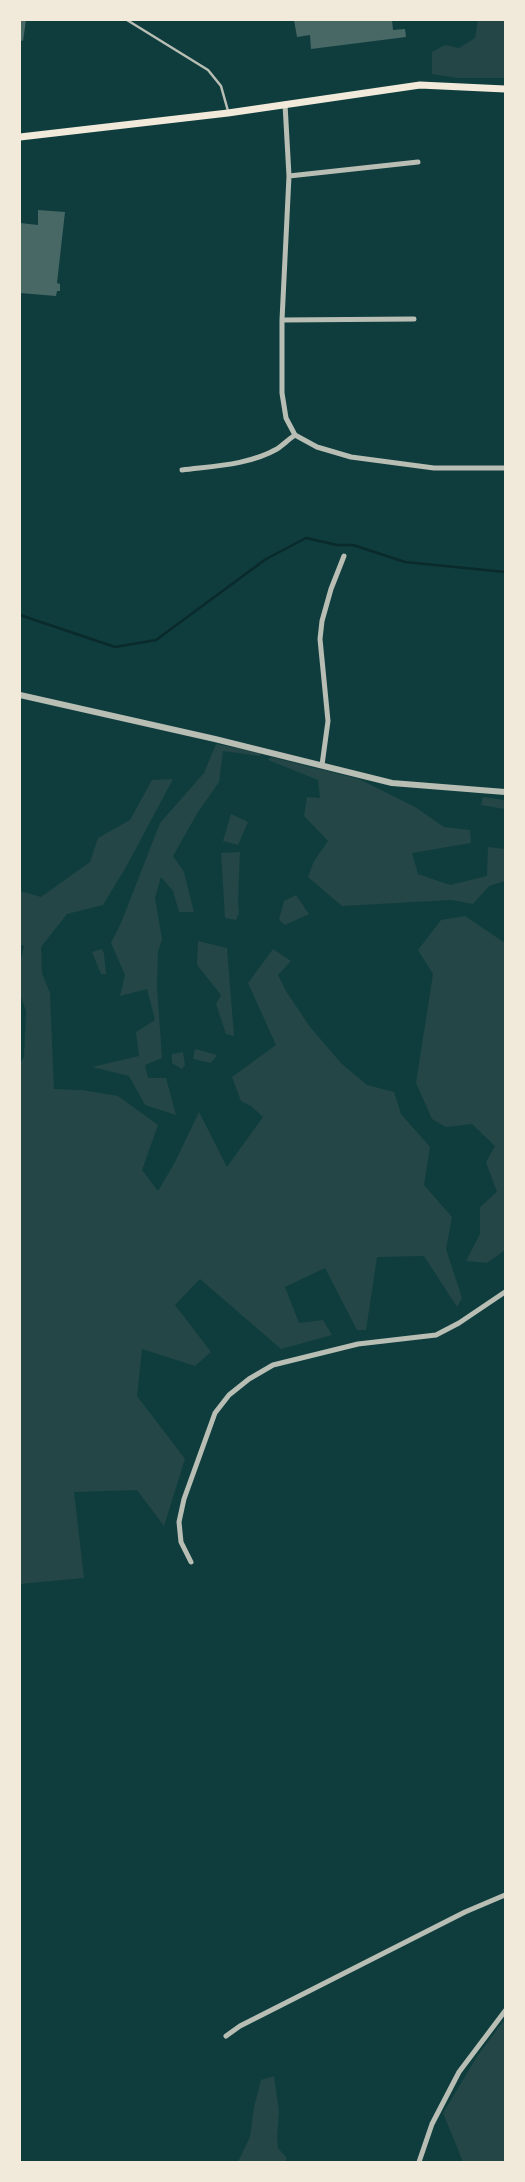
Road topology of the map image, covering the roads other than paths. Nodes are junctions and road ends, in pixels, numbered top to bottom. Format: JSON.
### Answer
{"nodes":[{"id":1,"x":127,"y":20,"type":"edge"},
{"id":2,"x":505,"y":89,"type":"edge"},
{"id":3,"x":285,"y":104,"type":"junction"},
{"id":4,"x":228,"y":113,"type":"junction"},
{"id":5,"x":20,"y":137,"type":"edge"},
{"id":6,"x":418,"y":162,"type":"dead end"},
{"id":7,"x":289,"y":176,"type":"junction"},
{"id":8,"x":414,"y":319,"type":"dead end"},
{"id":9,"x":282,"y":320,"type":"junction"},
{"id":10,"x":295,"y":435,"type":"junction"},
{"id":11,"x":505,"y":468,"type":"edge"},
{"id":12,"x":182,"y":470,"type":"dead end"},
{"id":13,"x":344,"y":556,"type":"dead end"},
{"id":14,"x":20,"y":695,"type":"edge"},
{"id":15,"x":322,"y":765,"type":"junction"},
{"id":16,"x":505,"y":792,"type":"edge"},
{"id":17,"x":505,"y":1292,"type":"edge"},
{"id":18,"x":191,"y":1562,"type":"dead end"},
{"id":19,"x":505,"y":1895,"type":"edge"},
{"id":20,"x":505,"y":2010,"type":"edge"},
{"id":21,"x":226,"y":2036,"type":"dead end"},
{"id":22,"x":419,"y":2162,"type":"edge"}],
"edges":[{"from":1,"to":4,"type":"lane"},
{"from":2,"to":3,"type":"main road"},
{"from":3,"to":4,"type":"main road"},
{"from":3,"to":7,"type":"street"},
{"from":4,"to":5,"type":"main road"},
{"from":6,"to":7,"type":"street"},
{"from":7,"to":9,"type":"street"},
{"from":8,"to":9,"type":"street"},
{"from":9,"to":10,"type":"street"},
{"from":10,"to":11,"type":"street"},
{"from":10,"to":12,"type":"street"},
{"from":13,"to":15,"type":"street"},
{"from":14,"to":15,"type":"street"},
{"from":15,"to":16,"type":"street"},
{"from":17,"to":18,"type":"street"},
{"from":19,"to":21,"type":"street"},
{"from":20,"to":22,"type":"street"}]}
